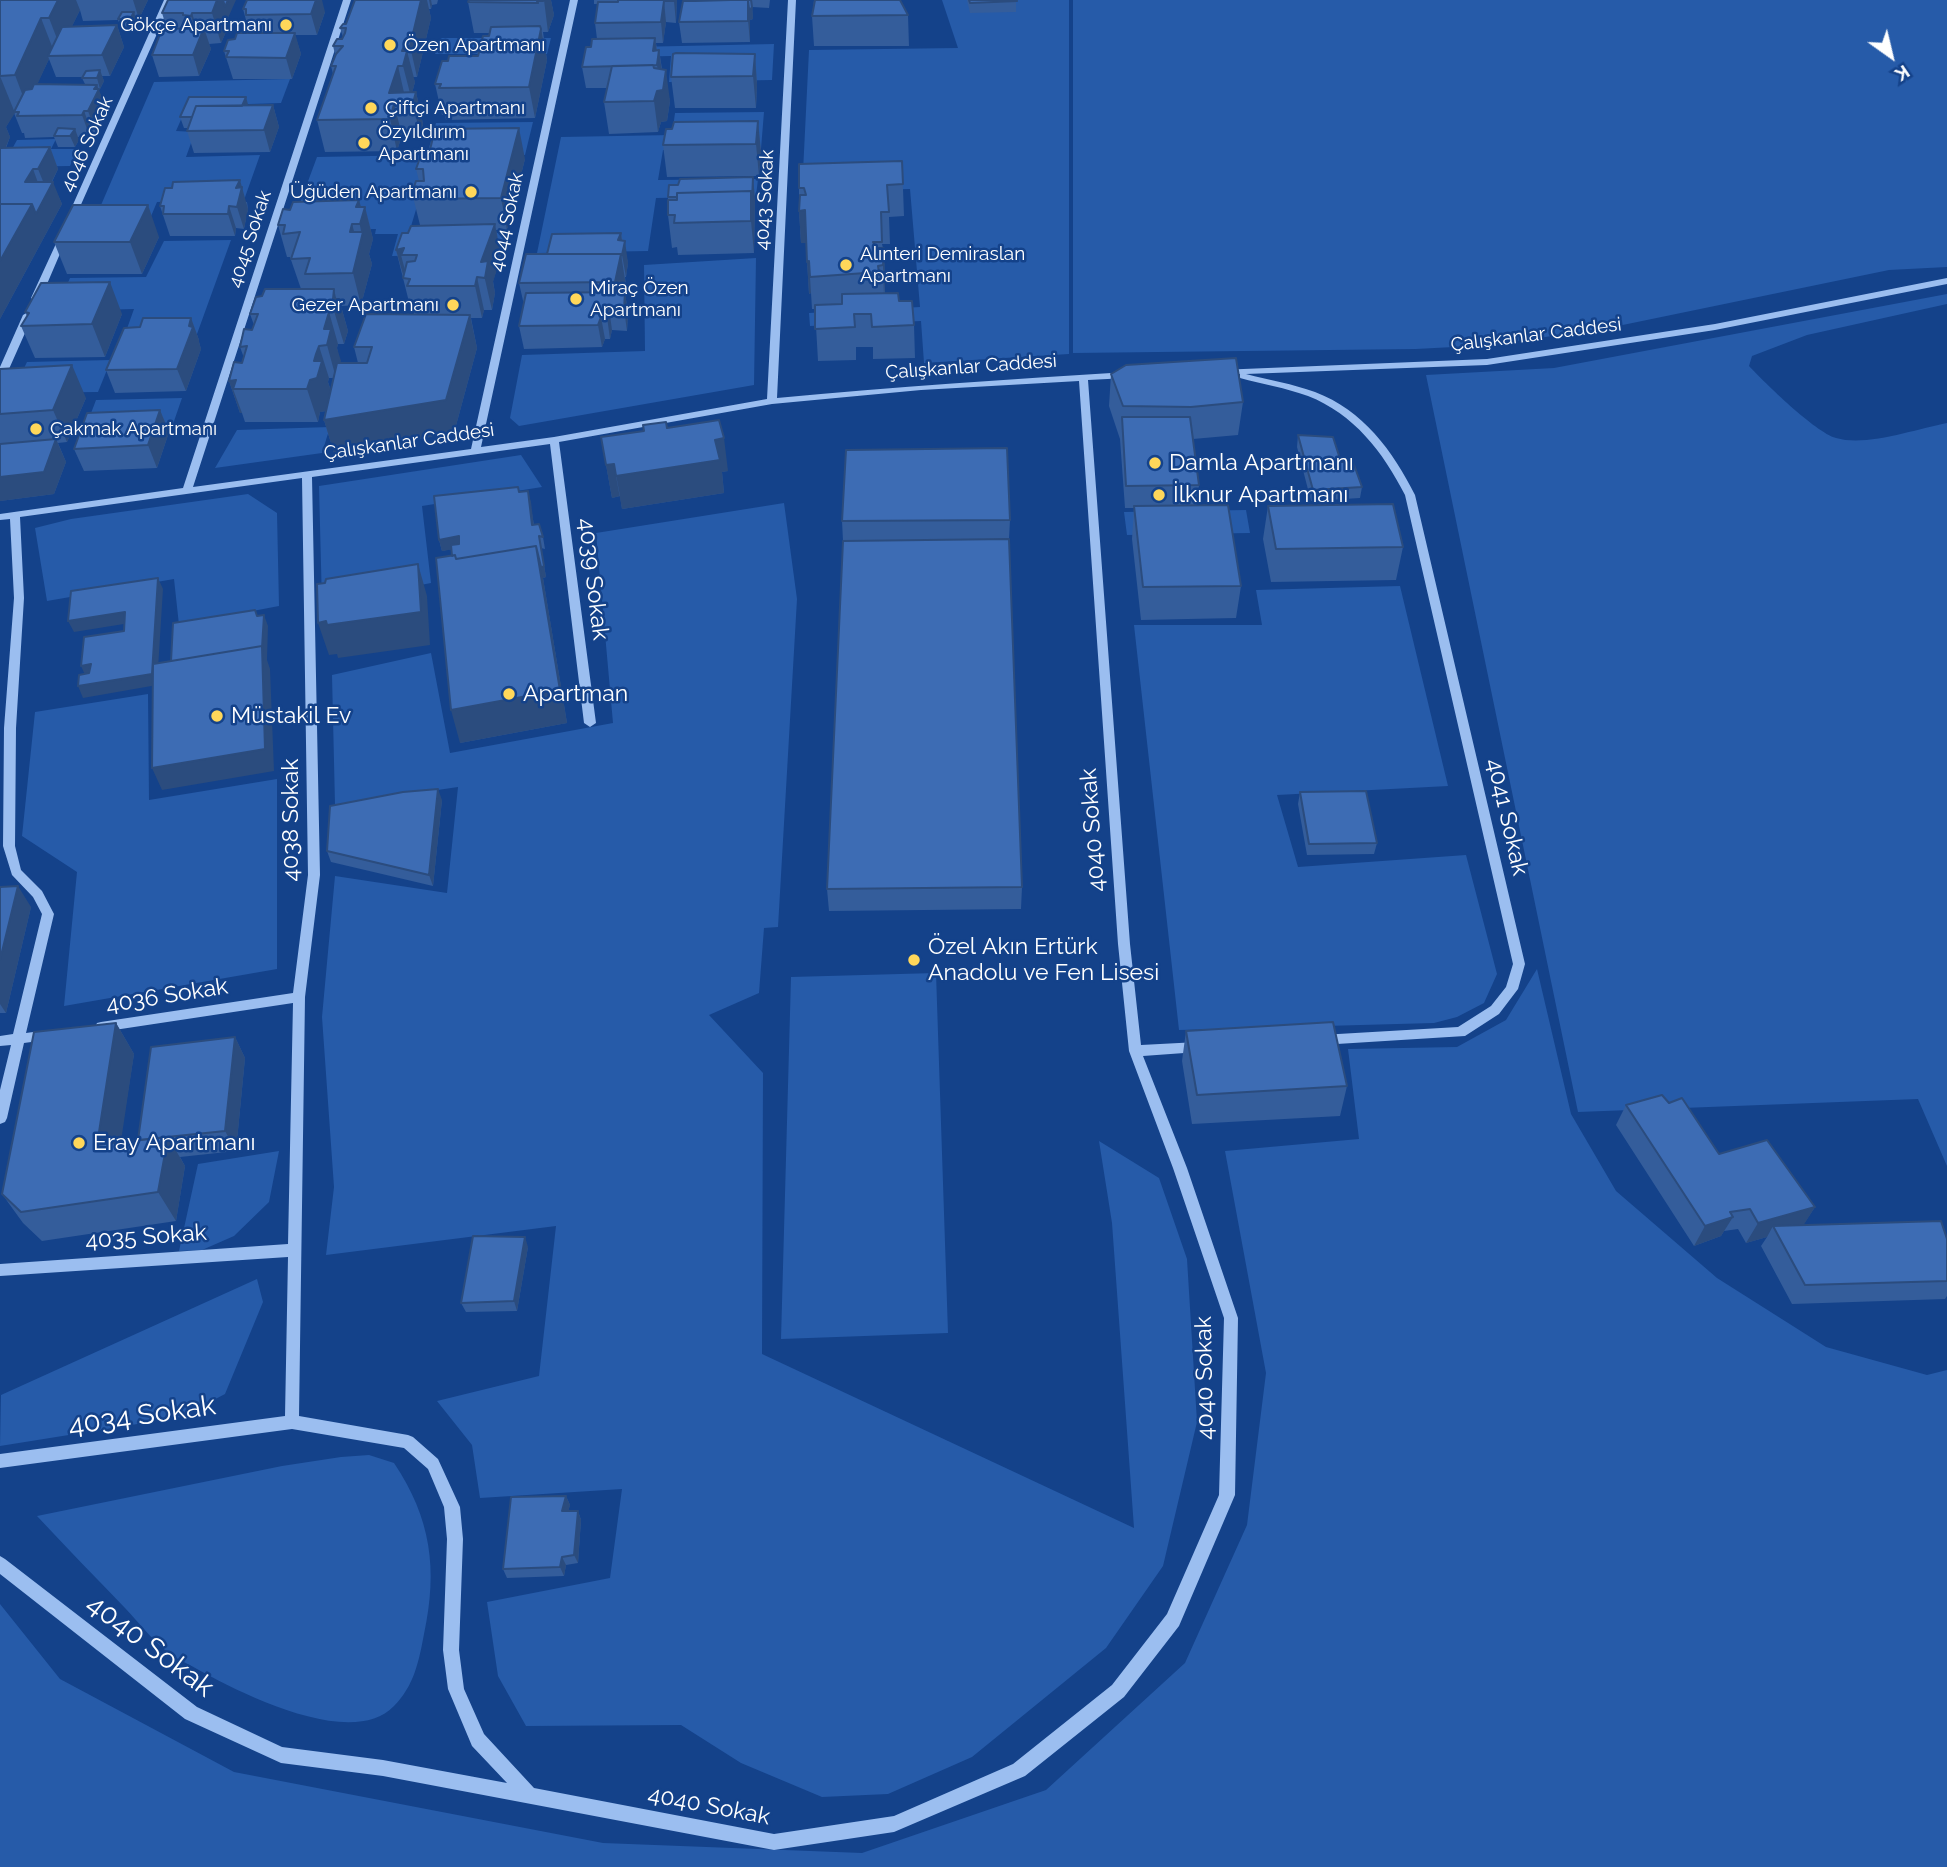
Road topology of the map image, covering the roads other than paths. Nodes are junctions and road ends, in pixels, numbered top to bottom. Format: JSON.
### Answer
{"nodes":[{"id":1,"x":168,"y":0,"type":"edge"},
{"id":2,"x":347,"y":0,"type":"edge"},
{"id":3,"x":574,"y":0,"type":"edge"},
{"id":4,"x":792,"y":0,"type":"edge"},
{"id":5,"x":1947,"y":281,"type":"edge"},
{"id":6,"x":1229,"y":372,"type":"junction"},
{"id":7,"x":1216,"y":373,"type":"edge"},
{"id":8,"x":1136,"y":375,"type":"edge"},
{"id":9,"x":1083,"y":376,"type":"junction"},
{"id":10,"x":0,"y":378,"type":"edge"},
{"id":11,"x":772,"y":401,"type":"junction"},
{"id":12,"x":554,"y":440,"type":"junction"},
{"id":13,"x":475,"y":451,"type":"junction"},
{"id":14,"x":307,"y":474,"type":"junction"},
{"id":15,"x":187,"y":490,"type":"junction"},
{"id":16,"x":15,"y":515,"type":"junction"},
{"id":17,"x":0,"y":517,"type":"edge"},
{"id":18,"x":590,"y":723,"type":"dead end"},
{"id":19,"x":299,"y":997,"type":"junction"},
{"id":20,"x":86,"y":1029,"type":"edge"},
{"id":21,"x":60,"y":1033,"type":"edge"},
{"id":22,"x":20,"y":1039,"type":"junction"},
{"id":23,"x":0,"y":1041,"type":"edge"},
{"id":24,"x":1311,"y":1041,"type":"edge"},
{"id":25,"x":1217,"y":1046,"type":"edge"},
{"id":26,"x":1135,"y":1051,"type":"junction"},
{"id":27,"x":0,"y":1118,"type":"edge"},
{"id":28,"x":295,"y":1250,"type":"junction"},
{"id":29,"x":0,"y":1270,"type":"edge"},
{"id":30,"x":292,"y":1422,"type":"junction"},
{"id":31,"x":0,"y":1461,"type":"edge"},
{"id":32,"x":0,"y":1564,"type":"edge"},
{"id":33,"x":528,"y":1794,"type":"junction"}],
"edges":[{"from":1,"to":10,"type":"street","name":"4046 Sokak"},
{"from":2,"to":15,"type":"street","name":"4045 Sokak"},
{"from":3,"to":13,"type":"street","name":"4044 Sokak"},
{"from":4,"to":11,"type":"street","name":"4043 Sokak"},
{"from":5,"to":6,"type":"street","name":"Çalışkanlar Caddesi"},
{"from":6,"to":7,"type":"street","name":"Çalışkanlar Caddesi"},
{"from":6,"to":24,"type":"street","name":"4041 Sokak"},
{"from":8,"to":9,"type":"street","name":"Çalışkanlar Caddesi"},
{"from":9,"to":11,"type":"street","name":"Çalışkanlar Caddesi"},
{"from":9,"to":26,"type":"street","name":"4040 Sokak"},
{"from":11,"to":12,"type":"street","name":"Çalışkanlar Caddesi"},
{"from":12,"to":13,"type":"street","name":"Çalışkanlar Caddesi"},
{"from":12,"to":18,"type":"street","name":"4039 Sokak"},
{"from":13,"to":14,"type":"street","name":"Çalışkanlar Caddesi"},
{"from":14,"to":15,"type":"street","name":"Çalışkanlar Caddesi"},
{"from":14,"to":19,"type":"street","name":"4038 Sokak"},
{"from":15,"to":16,"type":"street","name":"Çalışkanlar Caddesi"},
{"from":16,"to":17,"type":"street","name":"Çalışkanlar Caddesi"},
{"from":16,"to":22,"type":"street"},
{"from":19,"to":20,"type":"street","name":"4036 Sokak"},
{"from":19,"to":28,"type":"street","name":"4038 Sokak"},
{"from":21,"to":22,"type":"street"},
{"from":22,"to":23,"type":"street"},
{"from":22,"to":27,"type":"street"},
{"from":25,"to":26,"type":"street"},
{"from":26,"to":33,"type":"street","name":"4040 Sokak"},
{"from":28,"to":29,"type":"street","name":"4035 Sokak"},
{"from":28,"to":30,"type":"lane"},
{"from":30,"to":31,"type":"street","name":"4034 Sokak"},
{"from":30,"to":33,"type":"street"},
{"from":32,"to":33,"type":"street","name":"4040 Sokak"}]}
